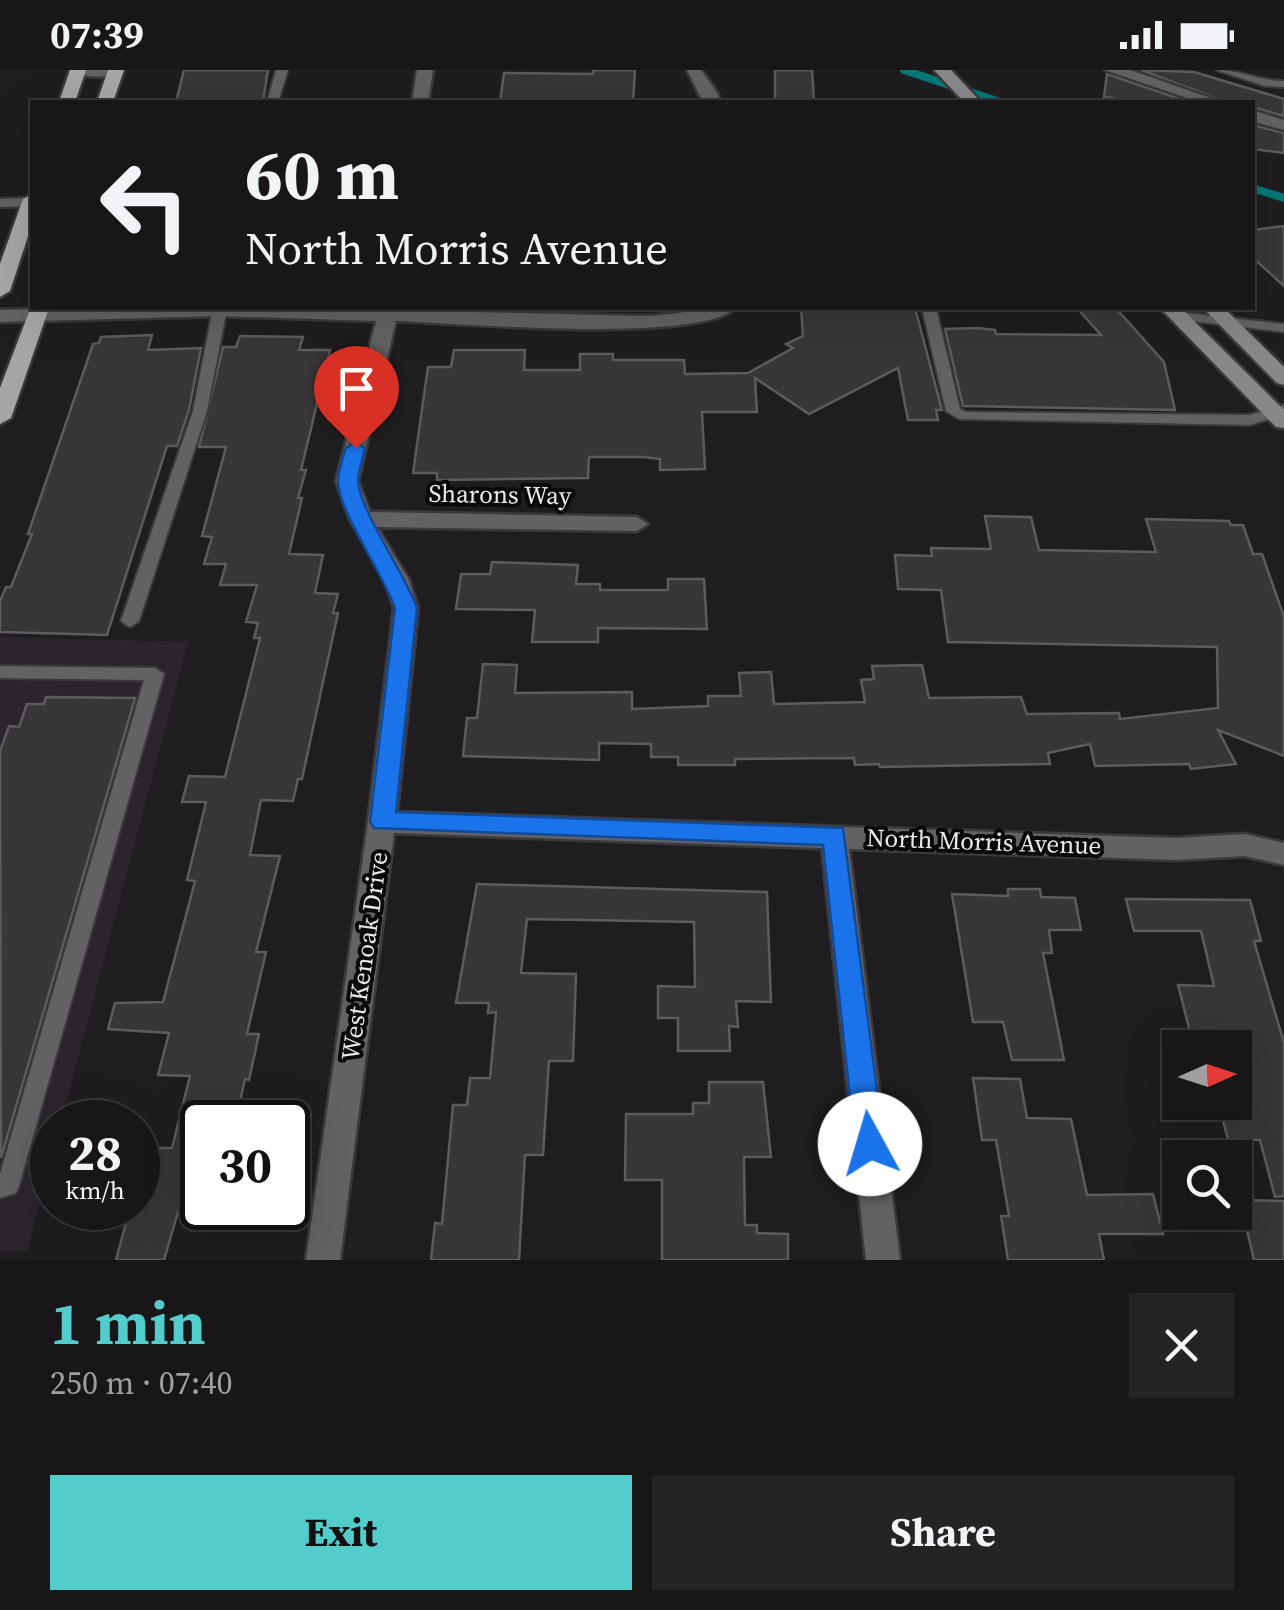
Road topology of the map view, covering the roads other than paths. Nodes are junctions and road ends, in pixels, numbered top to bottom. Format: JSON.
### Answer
{"nodes":[{"id":1,"x":78,"y":70,"type":"edge"},
{"id":2,"x":115,"y":70,"type":"edge"},
{"id":3,"x":282,"y":70,"type":"edge"},
{"id":4,"x":425,"y":70,"type":"edge"},
{"id":5,"x":942,"y":70,"type":"edge"},
{"id":6,"x":1112,"y":70,"type":"edge"},
{"id":7,"x":1222,"y":70,"type":"edge"},
{"id":8,"x":694,"y":72,"type":"edge"},
{"id":9,"x":1284,"y":84,"type":"edge"},
{"id":10,"x":67,"y":100,"type":"edge"},
{"id":11,"x":106,"y":100,"type":"edge"},
{"id":12,"x":273,"y":100,"type":"edge"},
{"id":13,"x":420,"y":100,"type":"edge"},
{"id":14,"x":711,"y":100,"type":"edge"},
{"id":15,"x":971,"y":100,"type":"edge"},
{"id":16,"x":1208,"y":100,"type":"edge"},
{"id":17,"x":1255,"y":116,"type":"edge"},
{"id":18,"x":1284,"y":125,"type":"edge"},
{"id":19,"x":30,"y":201,"type":"edge"},
{"id":20,"x":0,"y":203,"type":"edge"},
{"id":21,"x":30,"y":207,"type":"edge"},
{"id":22,"x":0,"y":291,"type":"edge"},
{"id":23,"x":129,"y":310,"type":"edge"},
{"id":24,"x":220,"y":310,"type":"edge"},
{"id":25,"x":304,"y":310,"type":"edge"},
{"id":26,"x":929,"y":310,"type":"edge"},
{"id":27,"x":38,"y":311,"type":"edge"},
{"id":28,"x":388,"y":311,"type":"edge"},
{"id":29,"x":718,"y":312,"type":"edge"},
{"id":30,"x":1174,"y":312,"type":"edge"},
{"id":31,"x":1220,"y":314,"type":"edge"},
{"id":32,"x":0,"y":316,"type":"edge"},
{"id":33,"x":1284,"y":328,"type":"edge"},
{"id":34,"x":1284,"y":380,"type":"edge"},
{"id":35,"x":1281,"y":414,"type":"edge"},
{"id":36,"x":0,"y":418,"type":"edge"},
{"id":37,"x":361,"y":519,"type":"junction"},
{"id":38,"x":637,"y":524,"type":"dead end"},
{"id":39,"x":130,"y":622,"type":"dead end"},
{"id":40,"x":0,"y":672,"type":"edge"},
{"id":41,"x":382,"y":822,"type":"junction"},
{"id":42,"x":834,"y":835,"type":"junction"},
{"id":43,"x":1284,"y":854,"type":"edge"},
{"id":44,"x":0,"y":1188,"type":"edge"},
{"id":45,"x":323,"y":1260,"type":"edge"},
{"id":46,"x":883,"y":1260,"type":"edge"}],
"edges":[{"from":1,"to":2,"type":"street"},
{"from":1,"to":10,"type":"main road"},
{"from":2,"to":11,"type":"main road"},
{"from":3,"to":12,"type":"lane"},
{"from":4,"to":13,"type":"street"},
{"from":5,"to":15,"type":"main road"},
{"from":6,"to":16,"type":"street"},
{"from":7,"to":9,"type":"lane"},
{"from":8,"to":14,"type":"street"},
{"from":17,"to":18,"type":"street"},
{"from":19,"to":20,"type":"lane"},
{"from":21,"to":22,"type":"main road"},
{"from":23,"to":27,"type":"street"},
{"from":24,"to":39,"type":"lane"},
{"from":25,"to":28,"type":"street"},
{"from":26,"to":35,"type":"lane"},
{"from":27,"to":32,"type":"street"},
{"from":27,"to":36,"type":"main road"},
{"from":28,"to":29,"type":"street"},
{"from":28,"to":37,"type":"street","name":"West Kenoak Drive"},
{"from":30,"to":31,"type":"lane"},
{"from":30,"to":35,"type":"main road"},
{"from":31,"to":33,"type":"lane"},
{"from":31,"to":34,"type":"main road"},
{"from":37,"to":38,"type":"street","name":"Sharons Way"},
{"from":37,"to":41,"type":"street","name":"West Kenoak Drive"},
{"from":40,"to":44,"type":"lane"},
{"from":41,"to":42,"type":"street","name":"North Morris Avenue"},
{"from":41,"to":45,"type":"street","name":"West Kenoak Drive"},
{"from":42,"to":43,"type":"street","name":"North Morris Avenue"},
{"from":42,"to":46,"type":"street"}]}
